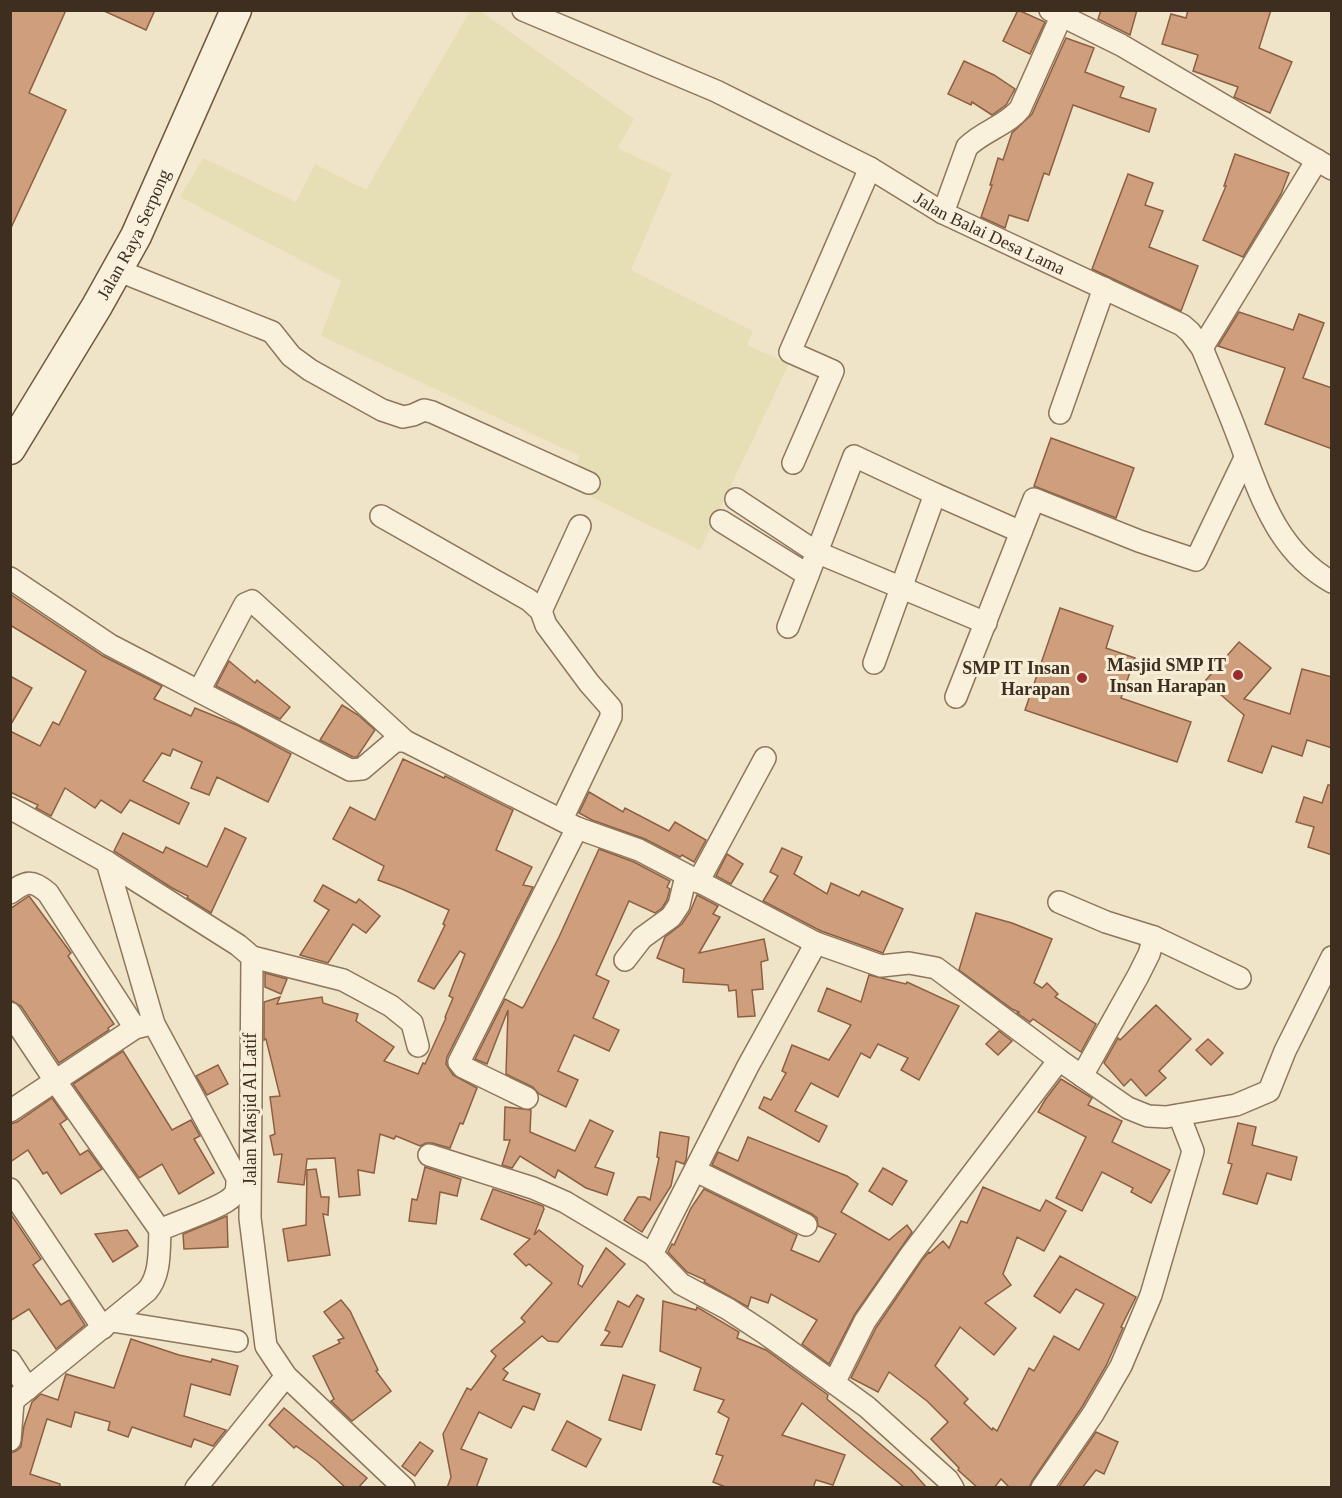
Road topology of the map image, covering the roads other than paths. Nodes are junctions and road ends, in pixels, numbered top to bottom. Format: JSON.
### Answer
{"nodes":[{"id":1,"x":236,"y":10,"type":"edge"},
{"id":2,"x":524,"y":10,"type":"edge"},
{"id":3,"x":1058,"y":12,"type":"edge"},
{"id":4,"x":1324,"y":165,"type":"edge"},
{"id":5,"x":870,"y":168,"type":"junction"},
{"id":6,"x":943,"y":213,"type":"junction"},
{"id":7,"x":117,"y":270,"type":"junction"},
{"id":8,"x":1104,"y":288,"type":"junction"},
{"id":9,"x":1203,"y":348,"type":"junction"},
{"id":10,"x":1060,"y":414,"type":"dead end"},
{"id":11,"x":10,"y":449,"type":"edge"},
{"id":12,"x":1245,"y":458,"type":"junction"},
{"id":13,"x":792,"y":464,"type":"dead end"},
{"id":14,"x":589,"y":483,"type":"dead end"},
{"id":15,"x":935,"y":494,"type":"junction"},
{"id":16,"x":736,"y":499,"type":"dead end"},
{"id":17,"x":381,"y":516,"type":"dead end"},
{"id":18,"x":721,"y":520,"type":"dead end"},
{"id":19,"x":580,"y":526,"type":"dead end"},
{"id":20,"x":1022,"y":532,"type":"junction"},
{"id":21,"x":816,"y":552,"type":"junction"},
{"id":22,"x":808,"y":575,"type":"junction"},
{"id":23,"x":10,"y":578,"type":"edge"},
{"id":24,"x":1332,"y":582,"type":"edge"},
{"id":25,"x":902,"y":587,"type":"junction"},
{"id":26,"x":541,"y":611,"type":"junction"},
{"id":27,"x":986,"y":623,"type":"junction"},
{"id":28,"x":788,"y":627,"type":"dead end"},
{"id":29,"x":874,"y":663,"type":"dead end"},
{"id":30,"x":199,"y":691,"type":"junction"},
{"id":31,"x":957,"y":697,"type":"dead end"},
{"id":32,"x":405,"y":741,"type":"junction"},
{"id":33,"x":765,"y":758,"type":"dead end"},
{"id":34,"x":10,"y":808,"type":"edge"},
{"id":35,"x":569,"y":823,"type":"junction"},
{"id":36,"x":107,"y":862,"type":"junction"},
{"id":37,"x":692,"y":879,"type":"junction"},
{"id":38,"x":10,"y":892,"type":"edge"},
{"id":39,"x":1059,"y":902,"type":"dead end"},
{"id":40,"x":1154,"y":937,"type":"junction"},
{"id":41,"x":816,"y":943,"type":"junction"},
{"id":42,"x":252,"y":957,"type":"junction"},
{"id":43,"x":1332,"y":957,"type":"edge"},
{"id":44,"x":625,"y":960,"type":"dead end"},
{"id":45,"x":1240,"y":978,"type":"dead end"},
{"id":46,"x":10,"y":1013,"type":"edge"},
{"id":47,"x":144,"y":1026,"type":"junction"},
{"id":48,"x":418,"y":1046,"type":"dead end"},
{"id":49,"x":1059,"y":1060,"type":"junction"},
{"id":50,"x":1083,"y":1076,"type":"junction"},
{"id":51,"x":56,"y":1082,"type":"junction"},
{"id":52,"x":527,"y":1098,"type":"dead end"},
{"id":53,"x":10,"y":1111,"type":"edge"},
{"id":54,"x":1179,"y":1115,"type":"junction"},
{"id":55,"x":429,"y":1155,"type":"dead end"},
{"id":56,"x":696,"y":1171,"type":"junction"},
{"id":57,"x":10,"y":1189,"type":"edge"},
{"id":58,"x":806,"y":1225,"type":"dead end"},
{"id":59,"x":160,"y":1230,"type":"junction"},
{"id":60,"x":652,"y":1254,"type":"junction"},
{"id":61,"x":108,"y":1324,"type":"junction"},
{"id":62,"x":237,"y":1341,"type":"dead end"},
{"id":63,"x":10,"y":1361,"type":"edge"},
{"id":64,"x":286,"y":1376,"type":"junction"},
{"id":65,"x":834,"y":1383,"type":"junction"},
{"id":66,"x":17,"y":1398,"type":"edge"},
{"id":67,"x":10,"y":1440,"type":"edge"},
{"id":68,"x":196,"y":1488,"type":"edge"},
{"id":69,"x":404,"y":1488,"type":"edge"},
{"id":70,"x":953,"y":1488,"type":"edge"},
{"id":71,"x":1042,"y":1488,"type":"edge"}],
"edges":[{"from":1,"to":7,"type":"main road","name":"Jalan Raya Serpong"},
{"from":2,"to":5,"type":"street","name":"Jalan Balai Desa Lama"},
{"from":3,"to":4,"type":"street"},
{"from":3,"to":6,"type":"street"},
{"from":4,"to":9,"type":"street"},
{"from":5,"to":6,"type":"street","name":"Jalan Balai Desa Lama"},
{"from":5,"to":13,"type":"street"},
{"from":6,"to":8,"type":"street","name":"Jalan Balai Desa Lama"},
{"from":7,"to":11,"type":"main road","name":"Jalan Raya Serpong"},
{"from":7,"to":14,"type":"street"},
{"from":8,"to":9,"type":"street","name":"Jalan Balai Desa Lama"},
{"from":8,"to":10,"type":"street"},
{"from":9,"to":12,"type":"street","name":"Jalan Balai Desa Lama"},
{"from":12,"to":20,"type":"street"},
{"from":12,"to":24,"type":"street","name":"Jalan Balai Desa Lama"},
{"from":15,"to":20,"type":"street"},
{"from":15,"to":21,"type":"street"},
{"from":15,"to":25,"type":"street"},
{"from":16,"to":21,"type":"street"},
{"from":17,"to":26,"type":"street"},
{"from":18,"to":22,"type":"street"},
{"from":19,"to":26,"type":"street"},
{"from":20,"to":27,"type":"street"},
{"from":21,"to":22,"type":"street"},
{"from":21,"to":25,"type":"street"},
{"from":22,"to":28,"type":"street"},
{"from":23,"to":30,"type":"street"},
{"from":25,"to":27,"type":"street"},
{"from":25,"to":29,"type":"street"},
{"from":26,"to":35,"type":"street"},
{"from":27,"to":31,"type":"street"},
{"from":30,"to":32,"type":"street"},
{"from":30,"to":32,"type":"street"},
{"from":32,"to":35,"type":"street"},
{"from":33,"to":37,"type":"street"},
{"from":34,"to":36,"type":"street"},
{"from":35,"to":37,"type":"street"},
{"from":35,"to":52,"type":"street"},
{"from":36,"to":42,"type":"street"},
{"from":36,"to":47,"type":"street"},
{"from":37,"to":41,"type":"street"},
{"from":37,"to":44,"type":"street"},
{"from":38,"to":47,"type":"street"},
{"from":39,"to":40,"type":"street"},
{"from":40,"to":45,"type":"street"},
{"from":40,"to":50,"type":"street"},
{"from":41,"to":49,"type":"street"},
{"from":41,"to":56,"type":"street"},
{"from":42,"to":48,"type":"street"},
{"from":42,"to":64,"type":"street","name":"Jalan Masjid Al Latif"},
{"from":43,"to":54,"type":"street"},
{"from":46,"to":51,"type":"street"},
{"from":47,"to":51,"type":"street"},
{"from":47,"to":59,"type":"street"},
{"from":49,"to":50,"type":"street"},
{"from":49,"to":65,"type":"street"},
{"from":50,"to":54,"type":"street"},
{"from":51,"to":53,"type":"street"},
{"from":51,"to":59,"type":"street"},
{"from":54,"to":71,"type":"street"},
{"from":55,"to":60,"type":"street"},
{"from":56,"to":58,"type":"street"},
{"from":56,"to":60,"type":"street"},
{"from":57,"to":61,"type":"street"},
{"from":59,"to":61,"type":"street"},
{"from":60,"to":65,"type":"street"},
{"from":61,"to":62,"type":"street"},
{"from":61,"to":66,"type":"street"},
{"from":63,"to":66,"type":"street"},
{"from":64,"to":68,"type":"street"},
{"from":64,"to":69,"type":"street","name":"Jalan Masjid Al Latif"},
{"from":65,"to":70,"type":"street"},
{"from":66,"to":67,"type":"street"}]}
